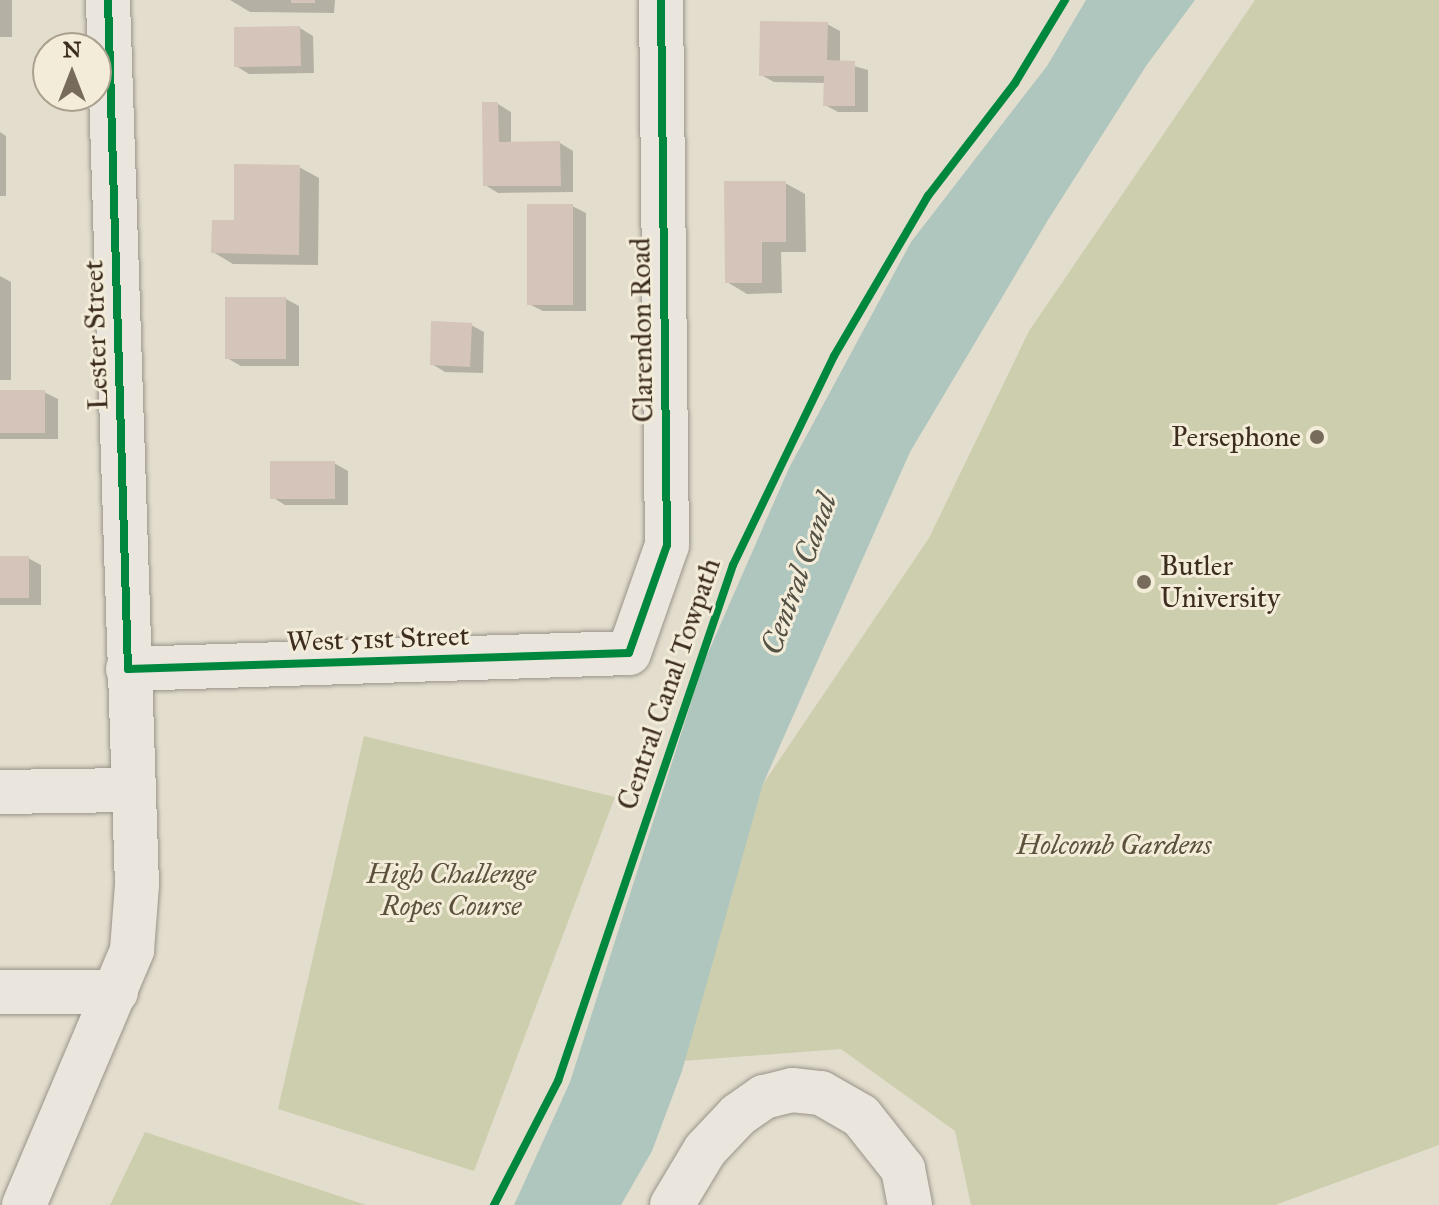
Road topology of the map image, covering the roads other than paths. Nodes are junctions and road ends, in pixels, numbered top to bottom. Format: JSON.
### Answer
{"nodes":[{"id":1,"x":108,"y":0,"type":"edge"},
{"id":2,"x":661,"y":0,"type":"edge"},
{"id":3,"x":629,"y":653,"type":"joint"},
{"id":4,"x":128,"y":669,"type":"junction"},
{"id":5,"x":133,"y":790,"type":"junction"},
{"id":6,"x":0,"y":792,"type":"edge"},
{"id":7,"x":0,"y":992,"type":"edge"},
{"id":8,"x":116,"y":992,"type":"junction"},
{"id":9,"x":24,"y":1205,"type":"edge"},
{"id":10,"x":672,"y":1205,"type":"edge"},
{"id":11,"x":910,"y":1205,"type":"edge"}],
"edges":[{"from":1,"to":4,"type":"street","name":"Lester Street"},
{"from":2,"to":3,"type":"street","name":"Clarendon Road"},
{"from":3,"to":4,"type":"street","name":"West 51st Street"},
{"from":4,"to":5,"type":"street","name":"Lester Street"},
{"from":5,"to":6,"type":"street"},
{"from":5,"to":8,"type":"street","name":"Lester Street"},
{"from":7,"to":8,"type":"street"},
{"from":8,"to":9,"type":"street","name":"Lester Street"},
{"from":10,"to":11,"type":"street"}]}
